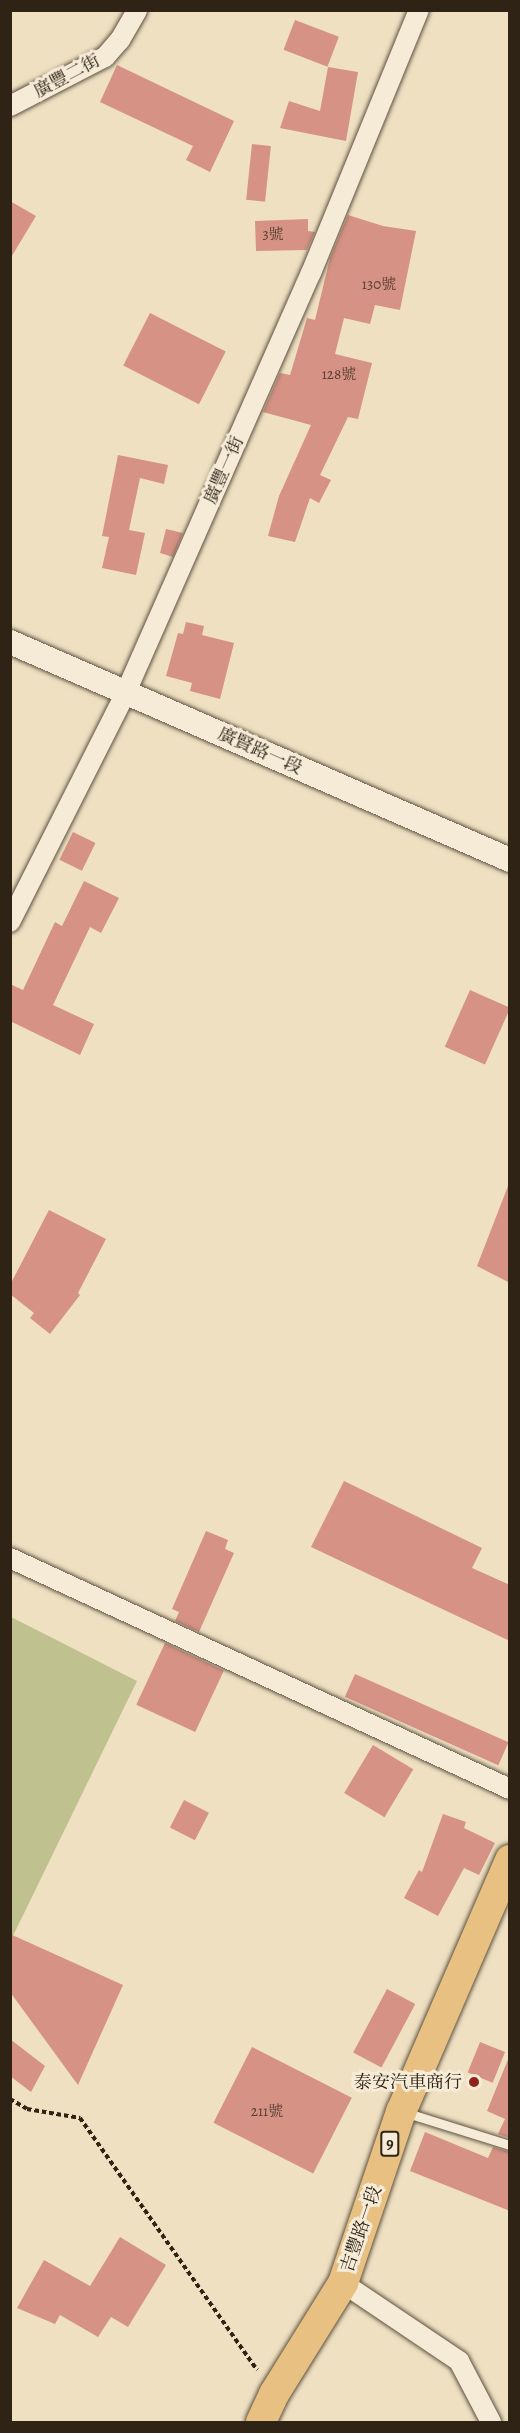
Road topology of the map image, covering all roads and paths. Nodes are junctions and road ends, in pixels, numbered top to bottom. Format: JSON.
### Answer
{"nodes":[{"id":1,"x":137,"y":10,"type":"edge"},
{"id":2,"x":419,"y":10,"type":"edge"},
{"id":3,"x":10,"y":106,"type":"edge"},
{"id":4,"x":10,"y":642,"type":"edge"},
{"id":5,"x":126,"y":692,"type":"junction"},
{"id":6,"x":510,"y":860,"type":"edge"},
{"id":7,"x":10,"y":922,"type":"edge"},
{"id":8,"x":10,"y":1558,"type":"edge"},
{"id":9,"x":510,"y":1789,"type":"edge"},
{"id":10,"x":510,"y":1860,"type":"edge"},
{"id":11,"x":10,"y":2099,"type":"edge"},
{"id":12,"x":401,"y":2112,"type":"junction"},
{"id":13,"x":510,"y":2145,"type":"edge"},
{"id":14,"x":343,"y":2283,"type":"junction"},
{"id":15,"x":274,"y":2394,"type":"junction"},
{"id":16,"x":261,"y":2422,"type":"edge"},
{"id":17,"x":491,"y":2422,"type":"edge"}],
"edges":[{"from":1,"to":3,"type":"street","name":"廣豐二街"},
{"from":2,"to":5,"type":"street","name":"廣豐一街"},
{"from":4,"to":5,"type":"street","name":"廣賢路一段"},
{"from":5,"to":6,"type":"street","name":"廣賢路一段"},
{"from":5,"to":7,"type":"street","name":"廣豐一街"},
{"from":8,"to":9,"type":"street"},
{"from":10,"to":12,"type":"main road","name":"吉豐路一段","number":"9"},
{"from":11,"to":15,"type":"path"},
{"from":12,"to":13,"type":"lane"},
{"from":12,"to":14,"type":"main road","name":"吉豐路一段","number":"9"},
{"from":14,"to":15,"type":"main road","name":"吉豐路一段","number":"9"},
{"from":14,"to":17,"type":"street"},
{"from":15,"to":16,"type":"main road","name":"吉豐路一段","number":"9"}]}
